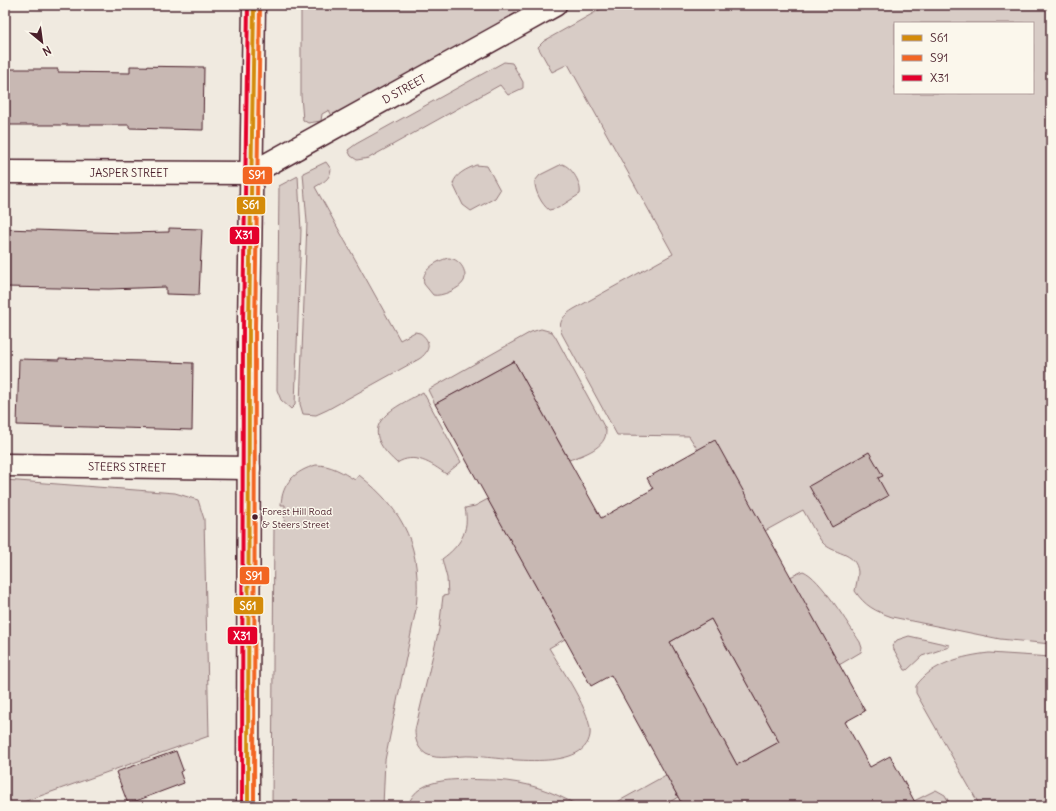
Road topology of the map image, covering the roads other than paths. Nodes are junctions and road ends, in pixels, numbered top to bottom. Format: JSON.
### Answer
{"nodes":[{"id":1,"x":254,"y":5,"type":"edge"},
{"id":2,"x":555,"y":5,"type":"edge"},
{"id":3,"x":5,"y":172,"type":"edge"},
{"id":4,"x":252,"y":173,"type":"junction"},
{"id":5,"x":5,"y":465,"type":"edge"},
{"id":6,"x":249,"y":468,"type":"junction"},
{"id":7,"x":248,"y":806,"type":"edge"}],
"edges":[{"from":1,"to":4,"type":"street"},
{"from":2,"to":4,"type":"street","name":"D STREET"},
{"from":3,"to":4,"type":"street","name":"JASPER STREET"},
{"from":4,"to":6,"type":"street"},
{"from":5,"to":6,"type":"street","name":"STEERS STREET"},
{"from":6,"to":7,"type":"street"}]}
